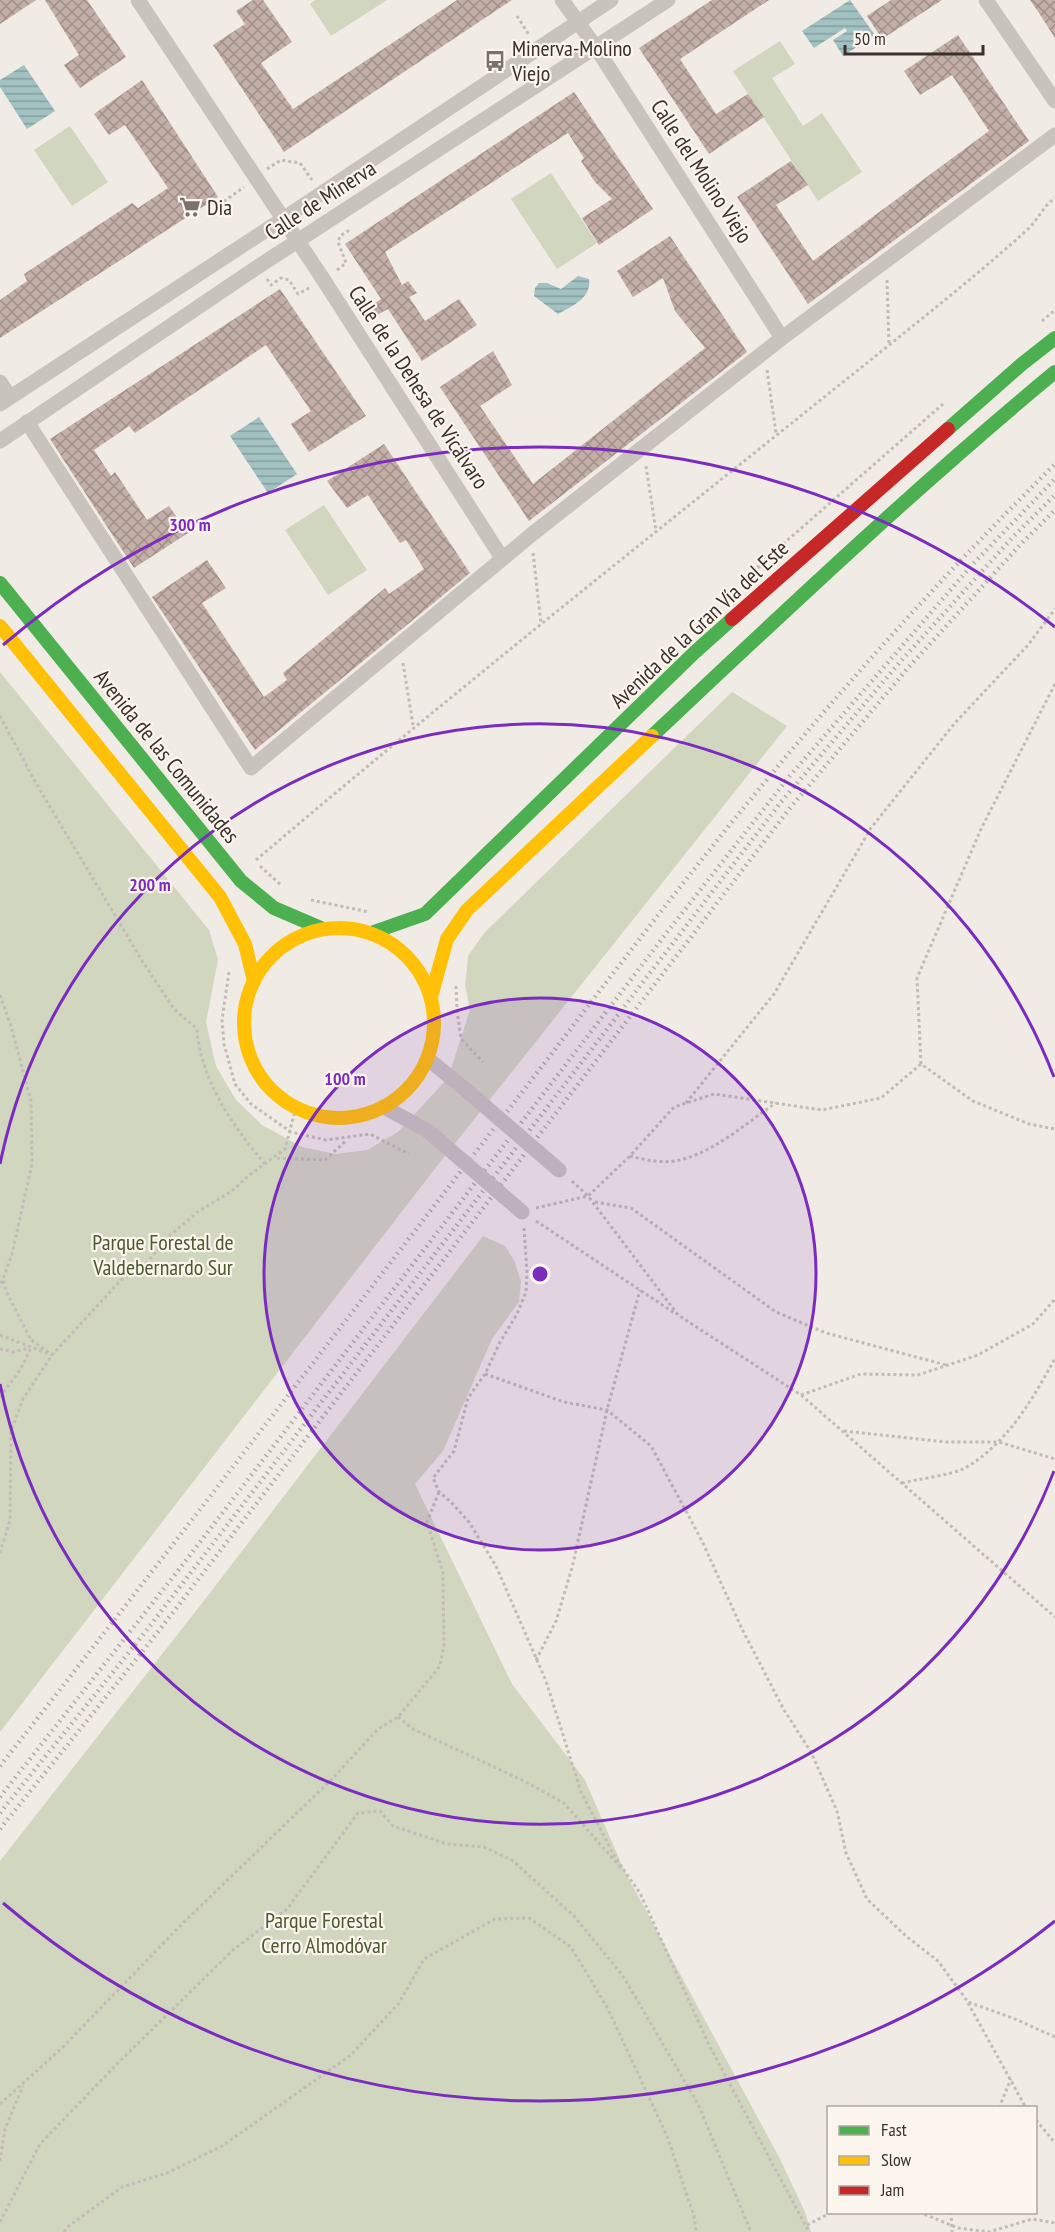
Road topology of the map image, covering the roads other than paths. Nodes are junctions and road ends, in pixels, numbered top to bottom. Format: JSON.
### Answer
{"nodes":[{"id":1,"x":138,"y":0,"type":"edge"},
{"id":2,"x":562,"y":0,"type":"edge"},
{"id":3,"x":611,"y":0,"type":"edge"},
{"id":4,"x":668,"y":0,"type":"edge"},
{"id":5,"x":986,"y":0,"type":"edge"},
{"id":6,"x":577,"y":22,"type":"junction"},
{"id":7,"x":595,"y":46,"type":"junction"},
{"id":8,"x":1055,"y":101,"type":"edge"},
{"id":9,"x":1055,"y":135,"type":"edge"},
{"id":10,"x":283,"y":219,"type":"junction"},
{"id":11,"x":298,"y":241,"type":"junction"},
{"id":12,"x":782,"y":338,"type":"junction"},
{"id":13,"x":1055,"y":338,"type":"edge"},
{"id":14,"x":1055,"y":372,"type":"edge"},
{"id":15,"x":0,"y":382,"type":"edge"},
{"id":16,"x":5,"y":401,"type":"edge"},
{"id":17,"x":27,"y":422,"type":"junction"},
{"id":18,"x":0,"y":441,"type":"edge"},
{"id":19,"x":502,"y":558,"type":"junction"},
{"id":20,"x":0,"y":583,"type":"edge"},
{"id":21,"x":0,"y":626,"type":"edge"},
{"id":22,"x":322,"y":929,"type":"junction"},
{"id":23,"x":371,"y":933,"type":"junction"},
{"id":24,"x":254,"y":981,"type":"junction"},
{"id":25,"x":431,"y":997,"type":"junction"},
{"id":26,"x":428,"y":1059,"type":"junction"},
{"id":27,"x":384,"y":1107,"type":"junction"},
{"id":28,"x":559,"y":1170,"type":"road end"},
{"id":29,"x":522,"y":1212,"type":"road end"}],
"edges":[{"from":1,"to":10,"type":"street"},
{"from":2,"to":6,"type":"street","name":"Calle del Molino Viejo"},
{"from":3,"to":6,"type":"street","name":"Calle de Minerva"},
{"from":4,"to":7,"type":"street","name":"Calle de Minerva"},
{"from":5,"to":8,"type":"street"},
{"from":6,"to":7,"type":"street","name":"Calle del Molino Viejo"},
{"from":6,"to":10,"type":"street","name":"Calle de Minerva"},
{"from":7,"to":11,"type":"street","name":"Calle de Minerva"},
{"from":7,"to":12,"type":"street","name":"Calle del Molino Viejo"},
{"from":9,"to":12,"type":"street"},
{"from":10,"to":11,"type":"street","name":"Calle de la Dehesa de Vicálvaro"},
{"from":10,"to":16,"type":"street","name":"Calle de Minerva"},
{"from":11,"to":17,"type":"street","name":"Calle de Minerva"},
{"from":11,"to":19,"type":"street","name":"Calle de la Dehesa de Vicálvaro"},
{"from":12,"to":19,"type":"street"},
{"from":13,"to":23,"type":"street","name":"Avenida de la Gran Vía del Este"},
{"from":14,"to":25,"type":"street"},
{"from":15,"to":16,"type":"street"},
{"from":17,"to":18,"type":"street","name":"Calle de Minerva"},
{"from":17,"to":19,"type":"street"},
{"from":20,"to":22,"type":"street","name":"Avenida de las Comunidades"},
{"from":21,"to":24,"type":"street"},
{"from":22,"to":23,"type":"street"},
{"from":22,"to":24,"type":"street"},
{"from":23,"to":25,"type":"street"},
{"from":24,"to":27,"type":"street"},
{"from":25,"to":26,"type":"street"},
{"from":26,"to":27,"type":"street"},
{"from":26,"to":28,"type":"street","bridge":true},
{"from":27,"to":29,"type":"street","bridge":true}]}
